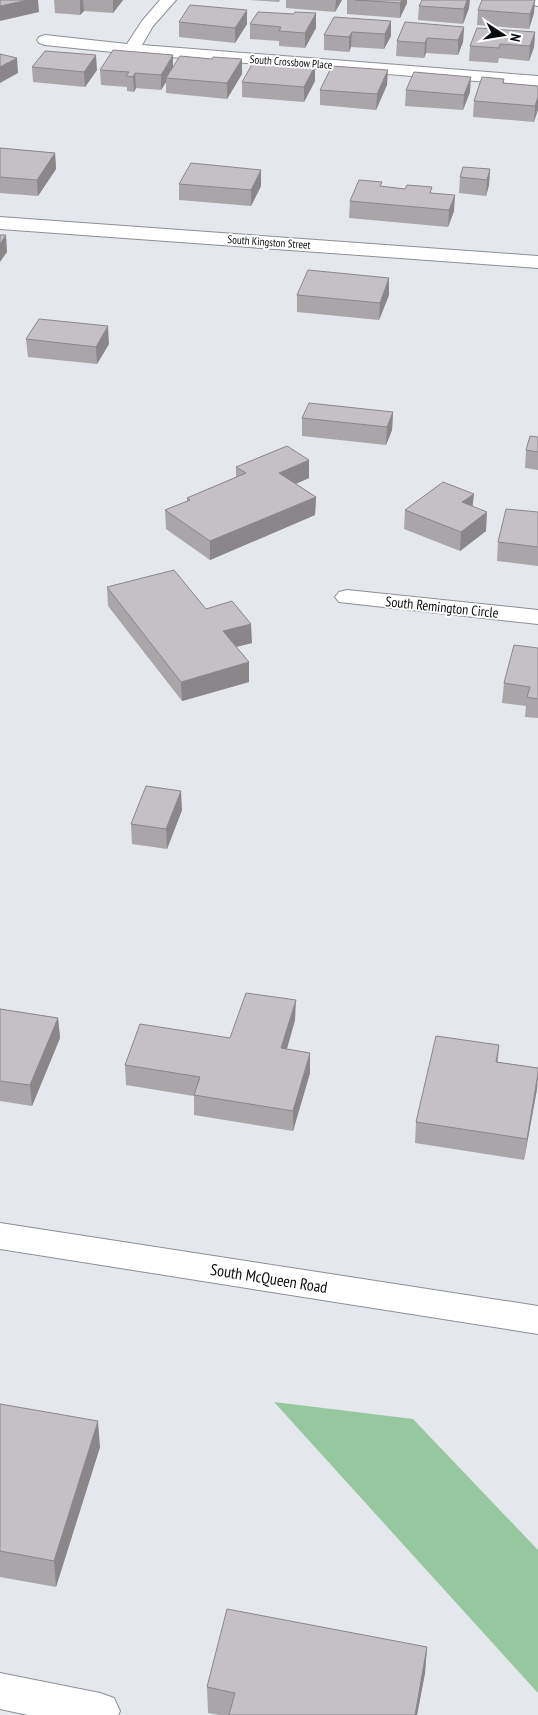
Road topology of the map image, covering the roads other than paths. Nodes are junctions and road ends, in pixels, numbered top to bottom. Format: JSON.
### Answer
{"nodes":[{"id":1,"x":168,"y":0,"type":"edge"},
{"id":2,"x":530,"y":0,"type":"edge"},
{"id":3,"x":538,"y":1,"type":"edge"},
{"id":4,"x":45,"y":40,"type":"dead end"},
{"id":5,"x":132,"y":50,"type":"junction"},
{"id":6,"x":538,"y":81,"type":"edge"},
{"id":7,"x":0,"y":223,"type":"edge"},
{"id":8,"x":538,"y":262,"type":"edge"},
{"id":9,"x":347,"y":597,"type":"dead end"},
{"id":10,"x":538,"y":617,"type":"edge"},
{"id":11,"x":0,"y":1236,"type":"edge"},
{"id":12,"x":538,"y":1320,"type":"edge"},
{"id":13,"x":0,"y":1691,"type":"edge"},
{"id":14,"x":99,"y":1713,"type":"edge"}],
"edges":[{"from":1,"to":5,"type":"street"},
{"from":2,"to":3,"type":"street"},
{"from":4,"to":5,"type":"street","name":"South Crossbow Place"},
{"from":5,"to":6,"type":"street","name":"South Crossbow Place"},
{"from":7,"to":8,"type":"street","name":"South Kingston Street"},
{"from":9,"to":10,"type":"street","name":"South Remington Circle"},
{"from":11,"to":12,"type":"street","name":"South McQueen Road"},
{"from":13,"to":14,"type":"street"}]}
